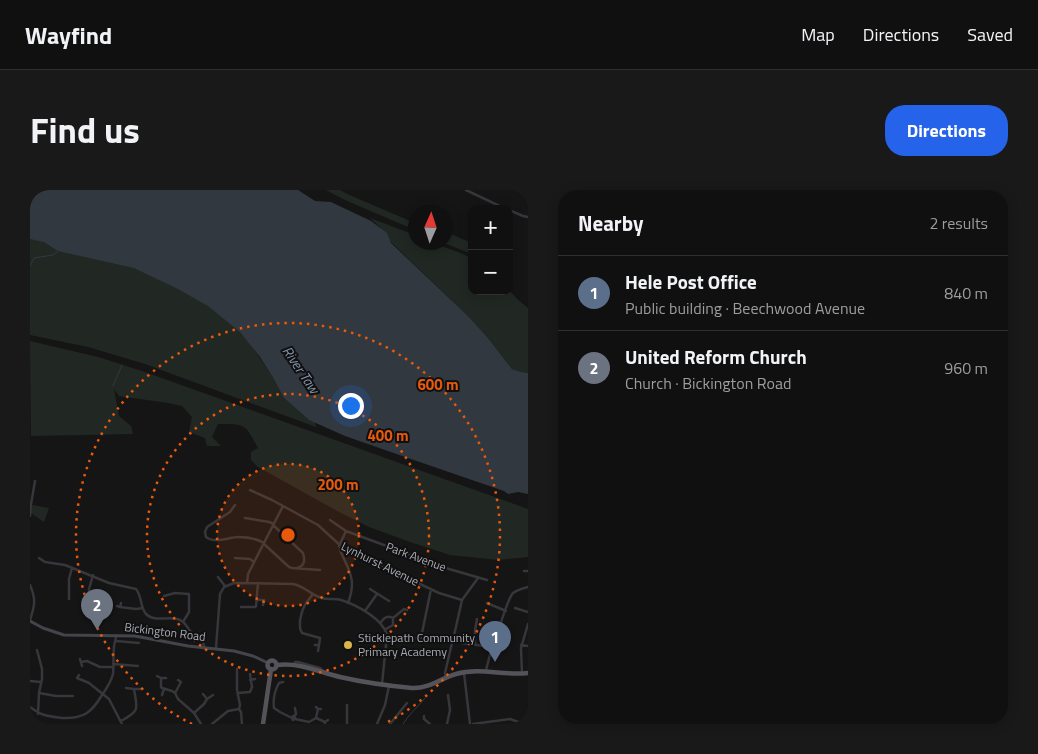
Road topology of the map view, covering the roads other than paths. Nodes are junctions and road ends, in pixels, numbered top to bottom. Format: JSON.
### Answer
{"nodes":[{"id":1,"x":466,"y":190,"type":"edge"},
{"id":2,"x":499,"y":205,"type":"edge"},
{"id":3,"x":513,"y":211,"type":"edge"},
{"id":4,"x":528,"y":217,"type":"edge"},
{"id":5,"x":35,"y":481,"type":"dead end"},
{"id":6,"x":250,"y":490,"type":"dead end"},
{"id":7,"x":235,"y":505,"type":"dead end"},
{"id":8,"x":283,"y":506,"type":"junction"},
{"id":9,"x":30,"y":516,"type":"edge"},
{"id":10,"x":245,"y":518,"type":"dead end"},
{"id":11,"x":330,"y":520,"type":"dead end"},
{"id":12,"x":273,"y":525,"type":"junction"},
{"id":13,"x":346,"y":531,"type":"junction"},
{"id":14,"x":264,"y":543,"type":"junction"},
{"id":15,"x":340,"y":546,"type":"junction"},
{"id":16,"x":345,"y":549,"type":"junction"},
{"id":17,"x":342,"y":555,"type":"junction"},
{"id":18,"x":39,"y":558,"type":"dead end"},
{"id":19,"x":235,"y":558,"type":"dead end"},
{"id":20,"x":254,"y":562,"type":"junction"},
{"id":21,"x":72,"y":568,"type":"junction"},
{"id":22,"x":296,"y":568,"type":"junction"},
{"id":23,"x":320,"y":570,"type":"dead end"},
{"id":24,"x":93,"y":575,"type":"junction"},
{"id":25,"x":218,"y":577,"type":"dead end"},
{"id":26,"x":478,"y":578,"type":"junction"},
{"id":27,"x":487,"y":580,"type":"dead end"},
{"id":28,"x":247,"y":583,"type":"junction"},
{"id":29,"x":30,"y":584,"type":"edge"},
{"id":30,"x":258,"y":584,"type":"junction"},
{"id":31,"x":225,"y":586,"type":"junction"},
{"id":32,"x":528,"y":587,"type":"edge"},
{"id":33,"x":370,"y":589,"type":"dead end"},
{"id":34,"x":431,"y":589,"type":"junction"},
{"id":35,"x":314,"y":594,"type":"junction"},
{"id":36,"x":377,"y":594,"type":"junction"},
{"id":37,"x":164,"y":596,"type":"dead end"},
{"id":38,"x":70,"y":599,"type":"dead end"},
{"id":39,"x":257,"y":600,"type":"junction"},
{"id":40,"x":462,"y":600,"type":"junction"},
{"id":41,"x":89,"y":601,"type":"dead end"},
{"id":42,"x":388,"y":601,"type":"dead end"},
{"id":43,"x":121,"y":603,"type":"dead end"},
{"id":44,"x":348,"y":603,"type":"junction"},
{"id":45,"x":487,"y":603,"type":"dead end"},
{"id":46,"x":264,"y":605,"type":"dead end"},
{"id":47,"x":241,"y":607,"type":"dead end"},
{"id":48,"x":143,"y":608,"type":"junction"},
{"id":49,"x":515,"y":608,"type":"dead end"},
{"id":50,"x":406,"y":610,"type":"dead end"},
{"id":51,"x":365,"y":611,"type":"junction"},
{"id":52,"x":506,"y":611,"type":"junction"},
{"id":53,"x":528,"y":612,"type":"edge"},
{"id":54,"x":393,"y":618,"type":"junction"},
{"id":55,"x":477,"y":619,"type":"dead end"},
{"id":56,"x":30,"y":621,"type":"edge"},
{"id":57,"x":183,"y":622,"type":"junction"},
{"id":58,"x":381,"y":622,"type":"junction"},
{"id":59,"x":528,"y":624,"type":"edge"},
{"id":60,"x":386,"y":629,"type":"junction"},
{"id":61,"x":405,"y":635,"type":"dead end"},
{"id":62,"x":116,"y":636,"type":"junction"},
{"id":63,"x":421,"y":638,"type":"junction"},
{"id":64,"x":116,"y":641,"type":"junction"},
{"id":65,"x":452,"y":642,"type":"junction"},
{"id":66,"x":139,"y":644,"type":"dead end"},
{"id":67,"x":475,"y":644,"type":"junction"},
{"id":68,"x":522,"y":645,"type":"junction"},
{"id":69,"x":493,"y":646,"type":"junction"},
{"id":70,"x":528,"y":646,"type":"edge"},
{"id":71,"x":204,"y":647,"type":"junction"},
{"id":72,"x":216,"y":648,"type":"junction"},
{"id":73,"x":37,"y":650,"type":"dead end"},
{"id":74,"x":318,"y":651,"type":"dead end"},
{"id":75,"x":81,"y":662,"type":"dead end"},
{"id":76,"x":268,"y":663,"type":"junction"},
{"id":77,"x":277,"y":665,"type":"junction"},
{"id":78,"x":113,"y":666,"type":"junction"},
{"id":79,"x":138,"y":666,"type":"dead end"},
{"id":80,"x":237,"y":669,"type":"dead end"},
{"id":81,"x":271,"y":670,"type":"junction"},
{"id":82,"x":486,"y":670,"type":"junction"},
{"id":83,"x":463,"y":672,"type":"junction"},
{"id":84,"x":525,"y":673,"type":"edge"},
{"id":85,"x":250,"y":674,"type":"dead end"},
{"id":86,"x":157,"y":676,"type":"dead end"},
{"id":87,"x":446,"y":677,"type":"junction"},
{"id":88,"x":77,"y":678,"type":"dead end"},
{"id":89,"x":161,"y":678,"type":"junction"},
{"id":90,"x":166,"y":678,"type":"dead end"},
{"id":91,"x":255,"y":679,"type":"dead end"},
{"id":92,"x":250,"y":680,"type":"junction"},
{"id":93,"x":30,"y":681,"type":"edge"},
{"id":94,"x":181,"y":681,"type":"dead end"},
{"id":95,"x":41,"y":682,"type":"junction"},
{"id":96,"x":280,"y":682,"type":"dead end"},
{"id":97,"x":382,"y":684,"type":"junction"},
{"id":98,"x":390,"y":685,"type":"junction"},
{"id":99,"x":126,"y":688,"type":"dead end"},
{"id":100,"x":134,"y":689,"type":"junction"},
{"id":101,"x":141,"y":689,"type":"dead end"},
{"id":102,"x":164,"y":689,"type":"junction"},
{"id":103,"x":39,"y":693,"type":"junction"},
{"id":104,"x":175,"y":693,"type":"junction"},
{"id":105,"x":238,"y":693,"type":"junction"},
{"id":106,"x":203,"y":694,"type":"dead end"},
{"id":107,"x":102,"y":695,"type":"junction"},
{"id":108,"x":162,"y":695,"type":"dead end"},
{"id":109,"x":213,"y":695,"type":"dead end"},
{"id":110,"x":73,"y":696,"type":"dead end"},
{"id":111,"x":448,"y":697,"type":"dead end"},
{"id":112,"x":207,"y":699,"type":"junction"},
{"id":113,"x":347,"y":705,"type":"dead end"},
{"id":114,"x":407,"y":705,"type":"dead end"},
{"id":115,"x":30,"y":707,"type":"edge"},
{"id":116,"x":295,"y":708,"type":"dead end"},
{"id":117,"x":318,"y":708,"type":"dead end"},
{"id":118,"x":239,"y":709,"type":"junction"},
{"id":119,"x":194,"y":712,"type":"junction"},
{"id":120,"x":38,"y":714,"type":"junction"},
{"id":121,"x":293,"y":718,"type":"junction"},
{"id":122,"x":316,"y":718,"type":"junction"},
{"id":123,"x":423,"y":718,"type":"dead end"},
{"id":124,"x":507,"y":719,"type":"junction"},
{"id":125,"x":122,"y":722,"type":"edge"},
{"id":126,"x":326,"y":722,"type":"edge"},
{"id":127,"x":201,"y":724,"type":"edge"},
{"id":128,"x":212,"y":724,"type":"edge"},
{"id":129,"x":242,"y":724,"type":"edge"},
{"id":130,"x":263,"y":724,"type":"edge"},
{"id":131,"x":291,"y":724,"type":"edge"},
{"id":132,"x":346,"y":724,"type":"edge"},
{"id":133,"x":377,"y":724,"type":"edge"},
{"id":134,"x":390,"y":724,"type":"edge"},
{"id":135,"x":430,"y":724,"type":"edge"},
{"id":136,"x":447,"y":724,"type":"edge"},
{"id":137,"x":471,"y":724,"type":"edge"},
{"id":138,"x":507,"y":724,"type":"edge"},
{"id":139,"x":524,"y":724,"type":"edge"}],
"edges":[{"from":1,"to":2,"type":"street"},
{"from":3,"to":4,"type":"street"},
{"from":5,"to":9,"type":"street"},
{"from":6,"to":8,"type":"street","name":"Lynhurst Avenue"},
{"from":7,"to":14,"type":"street"},
{"from":8,"to":12,"type":"street"},
{"from":8,"to":15,"type":"street","name":"Lynhurst Avenue"},
{"from":10,"to":12,"type":"street"},
{"from":11,"to":13,"type":"street","name":"Park Avenue"},
{"from":12,"to":14,"type":"street"},
{"from":12,"to":22,"type":"street"},
{"from":13,"to":15,"type":"street"},
{"from":13,"to":26,"type":"street","name":"Park Avenue"},
{"from":14,"to":20,"type":"street"},
{"from":14,"to":22,"type":"street"},
{"from":15,"to":16,"type":"street","name":"Lynhurst Avenue"},
{"from":15,"to":17,"type":"street"},
{"from":16,"to":17,"type":"street"},
{"from":16,"to":34,"type":"street","name":"Lynhurst Avenue"},
{"from":17,"to":44,"type":"street"},
{"from":18,"to":21,"type":"street"},
{"from":19,"to":20,"type":"street"},
{"from":20,"to":28,"type":"street"},
{"from":21,"to":24,"type":"street"},
{"from":21,"to":38,"type":"street"},
{"from":22,"to":23,"type":"street"},
{"from":24,"to":41,"type":"street"},
{"from":24,"to":48,"type":"street"},
{"from":25,"to":31,"type":"street"},
{"from":26,"to":27,"type":"street","name":"Park Avenue"},
{"from":26,"to":40,"type":"street"},
{"from":28,"to":30,"type":"street"},
{"from":28,"to":31,"type":"street"},
{"from":29,"to":56,"type":"street"},
{"from":30,"to":35,"type":"street"},
{"from":30,"to":39,"type":"street"},
{"from":31,"to":72,"type":"street"},
{"from":32,"to":52,"type":"street"},
{"from":33,"to":36,"type":"street"},
{"from":34,"to":40,"type":"street","name":"Lynhurst Avenue"},
{"from":34,"to":63,"type":"street"},
{"from":35,"to":44,"type":"street"},
{"from":35,"to":74,"type":"street"},
{"from":36,"to":42,"type":"street"},
{"from":36,"to":51,"type":"street"},
{"from":37,"to":57,"type":"street"},
{"from":39,"to":46,"type":"street"},
{"from":39,"to":47,"type":"street"},
{"from":40,"to":65,"type":"street"},
{"from":43,"to":48,"type":"street"},
{"from":44,"to":51,"type":"street"},
{"from":45,"to":52,"type":"street"},
{"from":48,"to":57,"type":"street"},
{"from":49,"to":53,"type":"street"},
{"from":50,"to":54,"type":"street"},
{"from":51,"to":58,"type":"street"},
{"from":52,"to":69,"type":"street"},
{"from":54,"to":58,"type":"street"},
{"from":54,"to":60,"type":"street"},
{"from":55,"to":67,"type":"street"},
{"from":56,"to":62,"type":"main road","name":"Bickington Road"},
{"from":57,"to":71,"type":"street"},
{"from":58,"to":60,"type":"street"},
{"from":59,"to":68,"type":"street"},
{"from":60,"to":97,"type":"street"},
{"from":61,"to":63,"type":"street"},
{"from":62,"to":64,"type":"street"},
{"from":62,"to":71,"type":"main road","name":"Bickington Road"},
{"from":63,"to":65,"type":"street"},
{"from":64,"to":66,"type":"street"},
{"from":64,"to":78,"type":"street"},
{"from":65,"to":67,"type":"street"},
{"from":65,"to":87,"type":"street"},
{"from":67,"to":69,"type":"street"},
{"from":68,"to":70,"type":"street"},
{"from":68,"to":84,"type":"street"},
{"from":69,"to":82,"type":"street"},
{"from":71,"to":72,"type":"main road","name":"Bickington Road"},
{"from":72,"to":76,"type":"main road","name":"Bickington Road"},
{"from":73,"to":95,"type":"street"},
{"from":75,"to":78,"type":"street"},
{"from":76,"to":77,"type":"main road"},
{"from":76,"to":81,"type":"main road"},
{"from":77,"to":81,"type":"main road"},
{"from":77,"to":97,"type":"main road"},
{"from":78,"to":79,"type":"street"},
{"from":78,"to":107,"type":"street"},
{"from":80,"to":105,"type":"street"},
{"from":81,"to":130,"type":"main road"},
{"from":82,"to":83,"type":"main road"},
{"from":82,"to":84,"type":"main road"},
{"from":83,"to":87,"type":"main road"},
{"from":83,"to":137,"type":"street"},
{"from":85,"to":92,"type":"street"},
{"from":86,"to":89,"type":"street"},
{"from":87,"to":98,"type":"main road"},
{"from":88,"to":107,"type":"street"},
{"from":89,"to":90,"type":"street"},
{"from":89,"to":102,"type":"street"},
{"from":91,"to":92,"type":"street"},
{"from":92,"to":105,"type":"street"},
{"from":93,"to":95,"type":"street"},
{"from":94,"to":104,"type":"street"},
{"from":95,"to":103,"type":"street"},
{"from":96,"to":121,"type":"street"},
{"from":97,"to":98,"type":"main road"},
{"from":98,"to":133,"type":"street"},
{"from":99,"to":100,"type":"street"},
{"from":100,"to":101,"type":"street"},
{"from":100,"to":125,"type":"street"},
{"from":102,"to":104,"type":"street"},
{"from":102,"to":108,"type":"street"},
{"from":103,"to":110,"type":"street"},
{"from":103,"to":120,"type":"street"},
{"from":104,"to":119,"type":"street"},
{"from":105,"to":118,"type":"street"},
{"from":106,"to":112,"type":"street"},
{"from":107,"to":120,"type":"street"},
{"from":107,"to":125,"type":"street"},
{"from":109,"to":112,"type":"street"},
{"from":111,"to":136,"type":"street"},
{"from":112,"to":119,"type":"street"},
{"from":113,"to":132,"type":"street"},
{"from":114,"to":134,"type":"street"},
{"from":115,"to":120,"type":"street"},
{"from":116,"to":121,"type":"street"},
{"from":117,"to":122,"type":"street"},
{"from":118,"to":128,"type":"street"},
{"from":118,"to":129,"type":"street"},
{"from":119,"to":127,"type":"street"},
{"from":121,"to":122,"type":"street"},
{"from":121,"to":131,"type":"street"},
{"from":122,"to":126,"type":"street"},
{"from":123,"to":135,"type":"street"},
{"from":124,"to":137,"type":"street"},
{"from":124,"to":138,"type":"street"},
{"from":124,"to":139,"type":"street"}]}
